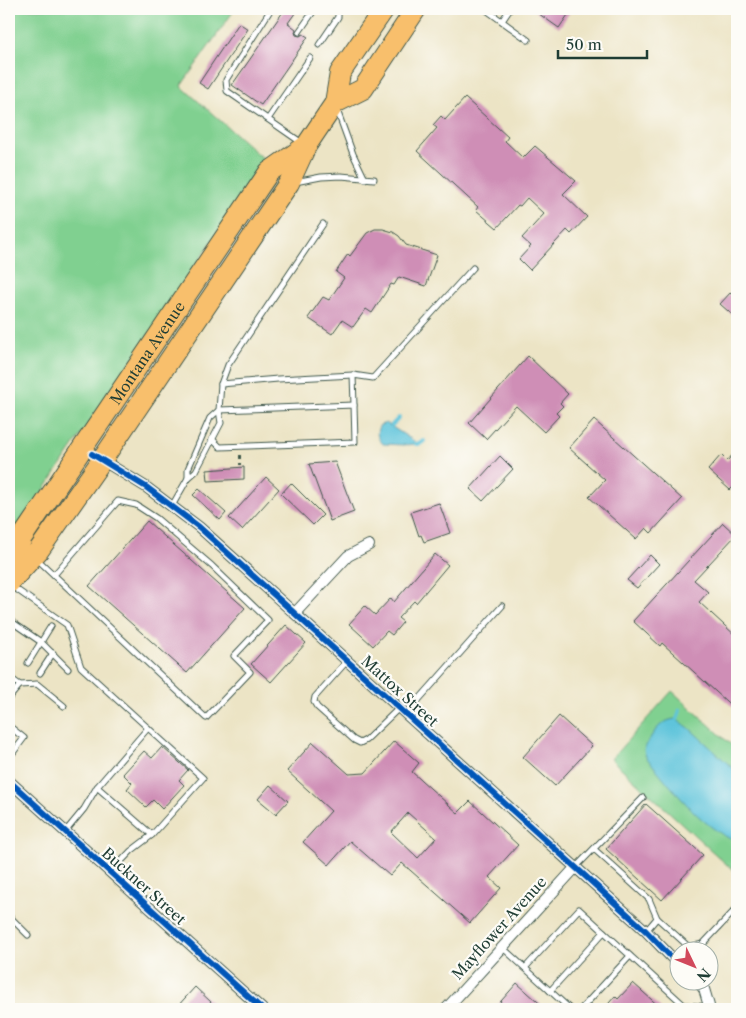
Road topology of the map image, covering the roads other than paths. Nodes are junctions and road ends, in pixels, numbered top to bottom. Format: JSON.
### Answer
{"nodes":[{"id":1,"x":271,"y":9,"type":"edge"},
{"id":2,"x":316,"y":9,"type":"edge"},
{"id":3,"x":338,"y":9,"type":"edge"},
{"id":4,"x":384,"y":9,"type":"edge"},
{"id":5,"x":416,"y":9,"type":"edge"},
{"id":6,"x":485,"y":9,"type":"edge"},
{"id":7,"x":510,"y":9,"type":"edge"},
{"id":8,"x":502,"y":21,"type":"junction"},
{"id":9,"x":300,"y":32,"type":"dead end"},
{"id":10,"x":528,"y":40,"type":"dead end"},
{"id":11,"x":319,"y":45,"type":"dead end"},
{"id":12,"x":310,"y":58,"type":"dead end"},
{"id":13,"x":252,"y":99,"type":"dead end"},
{"id":14,"x":335,"y":103,"type":"junction"},
{"id":15,"x":248,"y":106,"type":"junction"},
{"id":16,"x":268,"y":119,"type":"junction"},
{"id":17,"x":300,"y":150,"type":"junction"},
{"id":18,"x":365,"y":179,"type":"junction"},
{"id":19,"x":374,"y":179,"type":"dead end"},
{"id":20,"x":289,"y":183,"type":"junction"},
{"id":21,"x":323,"y":224,"type":"dead end"},
{"id":22,"x":473,"y":268,"type":"dead end"},
{"id":23,"x":353,"y":374,"type":"junction"},
{"id":24,"x":221,"y":384,"type":"junction"},
{"id":25,"x":354,"y":405,"type":"junction"},
{"id":26,"x":219,"y":410,"type":"junction"},
{"id":27,"x":212,"y":439,"type":"junction"},
{"id":28,"x":97,"y":457,"type":"junction"},
{"id":29,"x":188,"y":478,"type":"junction"},
{"id":30,"x":172,"y":506,"type":"junction"},
{"id":31,"x":369,"y":545,"type":"dead end"},
{"id":32,"x":34,"y":556,"type":"junction"},
{"id":33,"x":54,"y":575,"type":"junction"},
{"id":34,"x":12,"y":576,"type":"edge"},
{"id":35,"x":502,"y":606,"type":"dead end"},
{"id":36,"x":295,"y":613,"type":"junction"},
{"id":37,"x":9,"y":620,"type":"edge"},
{"id":38,"x":51,"y":626,"type":"dead end"},
{"id":39,"x":41,"y":642,"type":"junction"},
{"id":40,"x":53,"y":653,"type":"junction"},
{"id":41,"x":348,"y":661,"type":"junction"},
{"id":42,"x":28,"y":663,"type":"dead end"},
{"id":43,"x":68,"y":669,"type":"dead end"},
{"id":44,"x":40,"y":673,"type":"dead end"},
{"id":45,"x":9,"y":677,"type":"edge"},
{"id":46,"x":20,"y":685,"type":"junction"},
{"id":47,"x":9,"y":698,"type":"edge"},
{"id":48,"x":64,"y":706,"type":"dead end"},
{"id":49,"x":403,"y":711,"type":"junction"},
{"id":50,"x":9,"y":726,"type":"edge"},
{"id":51,"x":148,"y":728,"type":"junction"},
{"id":52,"x":9,"y":758,"type":"edge"},
{"id":53,"x":9,"y":782,"type":"edge"},
{"id":54,"x":96,"y":787,"type":"junction"},
{"id":55,"x":643,"y":798,"type":"dead end"},
{"id":56,"x":65,"y":832,"type":"junction"},
{"id":57,"x":152,"y":835,"type":"junction"},
{"id":58,"x":594,"y":848,"type":"junction"},
{"id":59,"x":575,"y":868,"type":"junction"},
{"id":60,"x":110,"y":873,"type":"junction"},
{"id":61,"x":737,"y":908,"type":"edge"},
{"id":62,"x":9,"y":916,"type":"edge"},
{"id":63,"x":657,"y":918,"type":"junction"},
{"id":64,"x":646,"y":931,"type":"junction"},
{"id":65,"x":604,"y":932,"type":"junction"},
{"id":66,"x":28,"y":934,"type":"dead end"},
{"id":67,"x":678,"y":940,"type":"edge"},
{"id":68,"x":708,"y":940,"type":"edge"},
{"id":69,"x":502,"y":947,"type":"junction"},
{"id":70,"x":668,"y":952,"type":"edge"},
{"id":71,"x":630,"y":956,"type":"junction"},
{"id":72,"x":525,"y":968,"type":"junction"},
{"id":73,"x":704,"y":990,"type":"edge"},
{"id":74,"x":550,"y":991,"type":"junction"},
{"id":75,"x":708,"y":1008,"type":"edge"},
{"id":76,"x":262,"y":1009,"type":"edge"},
{"id":77,"x":446,"y":1009,"type":"edge"},
{"id":78,"x":570,"y":1009,"type":"edge"},
{"id":79,"x":581,"y":1009,"type":"edge"}],
"edges":[{"from":1,"to":15,"type":"lane"},
{"from":2,"to":9,"type":"lane"},
{"from":3,"to":11,"type":"lane"},
{"from":4,"to":14,"type":"highway","name":"Montana Avenue"},
{"from":5,"to":14,"type":"highway","name":"Montana Avenue"},
{"from":6,"to":8,"type":"lane"},
{"from":7,"to":8,"type":"lane"},
{"from":8,"to":10,"type":"lane"},
{"from":12,"to":16,"type":"lane"},
{"from":13,"to":15,"type":"lane"},
{"from":14,"to":17,"type":"highway","name":"Montana Avenue"},
{"from":14,"to":18,"type":"lane"},
{"from":15,"to":16,"type":"lane"},
{"from":16,"to":17,"type":"lane"},
{"from":17,"to":20,"type":"highway","name":"Montana Avenue"},
{"from":17,"to":28,"type":"highway"},
{"from":17,"to":34,"type":"highway","name":"Montana Avenue"},
{"from":18,"to":19,"type":"lane"},
{"from":18,"to":20,"type":"lane"},
{"from":20,"to":28,"type":"highway","name":"Montana Avenue"},
{"from":21,"to":24,"type":"lane"},
{"from":22,"to":23,"type":"lane"},
{"from":23,"to":24,"type":"lane"},
{"from":23,"to":25,"type":"lane"},
{"from":24,"to":26,"type":"lane"},
{"from":25,"to":26,"type":"lane"},
{"from":25,"to":27,"type":"lane"},
{"from":26,"to":27,"type":"lane"},
{"from":26,"to":29,"type":"lane"},
{"from":27,"to":29,"type":"lane"},
{"from":28,"to":30,"type":"street","name":"Mattox Street"},
{"from":28,"to":32,"type":"highway","name":"Montana Avenue"},
{"from":28,"to":34,"type":"highway"},
{"from":29,"to":30,"type":"lane"},
{"from":30,"to":36,"type":"street","name":"Mattox Street"},
{"from":31,"to":36,"type":"street"},
{"from":32,"to":33,"type":"lane"},
{"from":32,"to":34,"type":"highway","name":"Montana Avenue"},
{"from":33,"to":33,"type":"lane"},
{"from":34,"to":51,"type":"lane"},
{"from":35,"to":49,"type":"lane"},
{"from":36,"to":41,"type":"street","name":"Mattox Street"},
{"from":37,"to":39,"type":"lane"},
{"from":38,"to":39,"type":"lane"},
{"from":39,"to":40,"type":"lane"},
{"from":39,"to":42,"type":"lane"},
{"from":40,"to":43,"type":"lane"},
{"from":40,"to":44,"type":"lane"},
{"from":41,"to":49,"type":"street","name":"Mattox Street"},
{"from":41,"to":49,"type":"lane"},
{"from":45,"to":46,"type":"lane"},
{"from":46,"to":47,"type":"lane"},
{"from":46,"to":48,"type":"lane"},
{"from":49,"to":59,"type":"street","name":"Mattox Street"},
{"from":50,"to":52,"type":"lane"},
{"from":51,"to":54,"type":"lane"},
{"from":51,"to":57,"type":"lane"},
{"from":53,"to":56,"type":"street","name":"Buckner Street"},
{"from":54,"to":56,"type":"lane"},
{"from":54,"to":57,"type":"lane"},
{"from":55,"to":58,"type":"lane"},
{"from":56,"to":60,"type":"street","name":"Buckner Street"},
{"from":57,"to":60,"type":"lane"},
{"from":58,"to":59,"type":"lane"},
{"from":58,"to":63,"type":"lane"},
{"from":59,"to":64,"type":"street","name":"Mattox Street"},
{"from":59,"to":69,"type":"street","name":"Mayflower Avenue"},
{"from":60,"to":76,"type":"street","name":"Buckner Street"},
{"from":61,"to":68,"type":"lane"},
{"from":62,"to":66,"type":"lane"},
{"from":63,"to":64,"type":"lane"},
{"from":63,"to":67,"type":"lane"},
{"from":64,"to":70,"type":"street","name":"Mattox Street"},
{"from":65,"to":71,"type":"lane"},
{"from":65,"to":72,"type":"lane"},
{"from":65,"to":74,"type":"lane"},
{"from":69,"to":72,"type":"lane"},
{"from":69,"to":77,"type":"street","name":"Mayflower Avenue"},
{"from":71,"to":75,"type":"lane"},
{"from":71,"to":79,"type":"lane"},
{"from":72,"to":74,"type":"lane"},
{"from":73,"to":75,"type":"street"},
{"from":74,"to":78,"type":"lane"}]}
